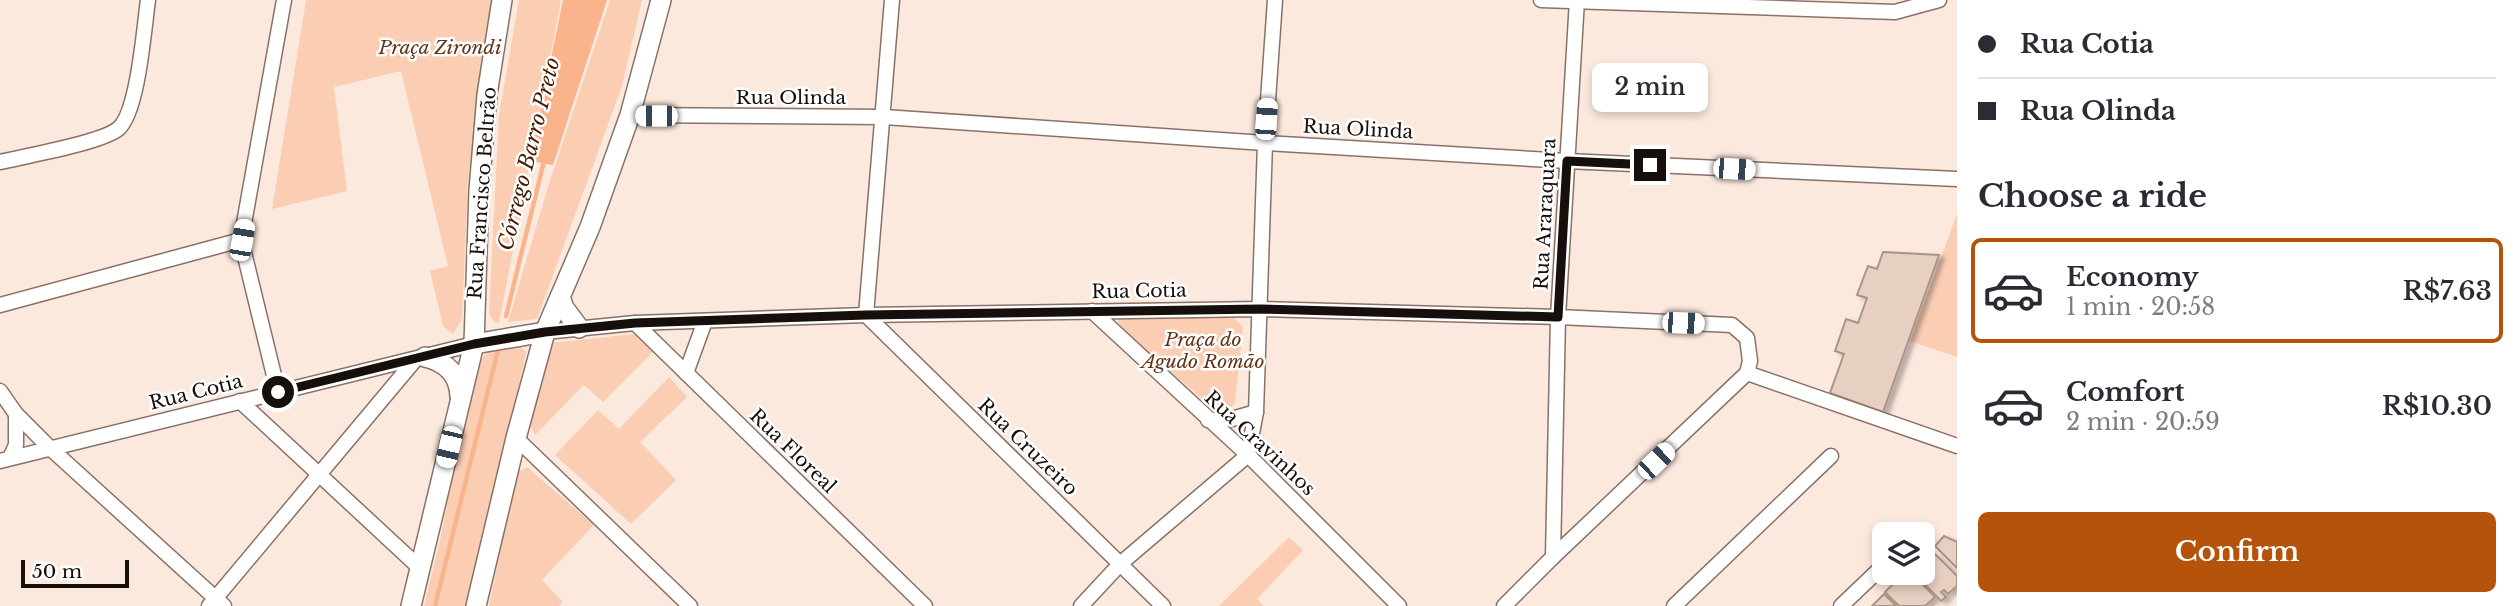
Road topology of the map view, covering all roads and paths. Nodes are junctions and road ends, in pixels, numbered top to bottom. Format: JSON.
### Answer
{"nodes":[{"id":1,"x":148,"y":0,"type":"edge"},
{"id":2,"x":284,"y":0,"type":"edge"},
{"id":3,"x":502,"y":0,"type":"edge"},
{"id":4,"x":662,"y":0,"type":"edge"},
{"id":5,"x":892,"y":0,"type":"edge"},
{"id":6,"x":1275,"y":0,"type":"edge"},
{"id":7,"x":1541,"y":0,"type":"edge"},
{"id":8,"x":1939,"y":0,"type":"edge"},
{"id":9,"x":1577,"y":1,"type":"edge"},
{"id":10,"x":631,"y":115,"type":"junction"},
{"id":11,"x":884,"y":117,"type":"junction"},
{"id":12,"x":1265,"y":143,"type":"junction"},
{"id":13,"x":1567,"y":161,"type":"junction"},
{"id":14,"x":0,"y":162,"type":"edge"},
{"id":15,"x":1957,"y":180,"type":"edge"},
{"id":16,"x":242,"y":240,"type":"junction"},
{"id":17,"x":560,"y":297,"type":"junction"},
{"id":18,"x":0,"y":306,"type":"edge"},
{"id":19,"x":1260,"y":309,"type":"junction"},
{"id":20,"x":1092,"y":311,"type":"junction"},
{"id":21,"x":866,"y":315,"type":"junction"},
{"id":22,"x":1558,"y":317,"type":"junction"},
{"id":23,"x":705,"y":321,"type":"junction"},
{"id":24,"x":635,"y":323,"type":"junction"},
{"id":25,"x":579,"y":328,"type":"junction"},
{"id":26,"x":545,"y":332,"type":"junction"},
{"id":27,"x":474,"y":344,"type":"junction"},
{"id":28,"x":420,"y":359,"type":"junction"},
{"id":29,"x":686,"y":373,"type":"junction"},
{"id":30,"x":1747,"y":373,"type":"junction"},
{"id":31,"x":0,"y":391,"type":"edge"},
{"id":32,"x":278,"y":392,"type":"junction"},
{"id":33,"x":460,"y":398,"type":"junction"},
{"id":34,"x":240,"y":401,"type":"junction"},
{"id":35,"x":1256,"y":412,"type":"junction"},
{"id":36,"x":16,"y":414,"type":"junction"},
{"id":37,"x":1208,"y":420,"type":"junction"},
{"id":38,"x":516,"y":438,"type":"junction"},
{"id":39,"x":1957,"y":446,"type":"edge"},
{"id":40,"x":50,"y":448,"type":"junction"},
{"id":41,"x":1248,"y":456,"type":"junction"},
{"id":42,"x":1831,"y":456,"type":"dead end"},
{"id":43,"x":5,"y":459,"type":"edge"},
{"id":44,"x":320,"y":475,"type":"junction"},
{"id":45,"x":1553,"y":557,"type":"junction"},
{"id":46,"x":1120,"y":564,"type":"junction"},
{"id":47,"x":421,"y":569,"type":"junction"},
{"id":48,"x":1872,"y":576,"type":"edge"},
{"id":49,"x":216,"y":603,"type":"edge"},
{"id":50,"x":411,"y":606,"type":"edge"},
{"id":51,"x":477,"y":606,"type":"edge"},
{"id":52,"x":690,"y":606,"type":"edge"},
{"id":53,"x":925,"y":606,"type":"edge"},
{"id":54,"x":1081,"y":606,"type":"edge"},
{"id":55,"x":1163,"y":606,"type":"edge"},
{"id":56,"x":1399,"y":606,"type":"edge"},
{"id":57,"x":1504,"y":606,"type":"edge"},
{"id":58,"x":1674,"y":606,"type":"edge"},
{"id":59,"x":1841,"y":606,"type":"edge"}],
"edges":[{"from":1,"to":14,"type":"street"},
{"from":2,"to":16,"type":"street"},
{"from":3,"to":27,"type":"main road","name":"Rua Francisco Beltrão"},
{"from":4,"to":10,"type":"main road"},
{"from":5,"to":11,"type":"street"},
{"from":6,"to":12,"type":"street"},
{"from":7,"to":9,"type":"street"},
{"from":8,"to":9,"type":"street"},
{"from":9,"to":13,"type":"street","name":"Rua Araraquara"},
{"from":10,"to":11,"type":"street","name":"Rua Olinda"},
{"from":10,"to":17,"type":"main road"},
{"from":11,"to":12,"type":"street","name":"Rua Olinda"},
{"from":11,"to":21,"type":"street"},
{"from":12,"to":13,"type":"street","name":"Rua Olinda"},
{"from":12,"to":19,"type":"street"},
{"from":13,"to":15,"type":"street","name":"Rua Olinda"},
{"from":13,"to":22,"type":"street","name":"Rua Araraquara"},
{"from":16,"to":18,"type":"street"},
{"from":16,"to":32,"type":"street"},
{"from":17,"to":25,"type":"main road"},
{"from":17,"to":26,"type":"main road"},
{"from":19,"to":20,"type":"street","name":"Rua Cotia"},
{"from":19,"to":22,"type":"street","name":"Rua Cotia"},
{"from":19,"to":35,"type":"street"},
{"from":20,"to":21,"type":"street","name":"Rua Cotia"},
{"from":20,"to":37,"type":"street","name":"Rua Cravinhos"},
{"from":21,"to":23,"type":"street","name":"Rua Cotia"},
{"from":21,"to":46,"type":"street","name":"Rua Cruzeiro"},
{"from":22,"to":30,"type":"street","name":"Rua Cotia"},
{"from":22,"to":45,"type":"street","name":"Rua Araraquara"},
{"from":23,"to":24,"type":"street","name":"Rua Cotia"},
{"from":23,"to":29,"type":"street"},
{"from":24,"to":25,"type":"street","name":"Rua Cotia"},
{"from":24,"to":29,"type":"street","name":"Rua Floreal"},
{"from":25,"to":26,"type":"street","name":"Rua Cotia"},
{"from":26,"to":27,"type":"main road"},
{"from":26,"to":38,"type":"main road"},
{"from":27,"to":28,"type":"street","name":"Rua Cotia"},
{"from":27,"to":33,"type":"main road","name":"Rua Francisco Beltrão"},
{"from":28,"to":32,"type":"street","name":"Rua Cotia"},
{"from":28,"to":33,"type":"main road"},
{"from":28,"to":44,"type":"street"},
{"from":29,"to":53,"type":"street","name":"Rua Floreal"},
{"from":30,"to":39,"type":"street"},
{"from":30,"to":45,"type":"street"},
{"from":31,"to":36,"type":"street"},
{"from":32,"to":34,"type":"street","name":"Rua Cotia"},
{"from":33,"to":47,"type":"main road","name":"Rua Francisco Beltrão"},
{"from":34,"to":40,"type":"street","name":"Rua Cotia"},
{"from":34,"to":44,"type":"street"},
{"from":35,"to":37,"type":"street"},
{"from":35,"to":41,"type":"street"},
{"from":36,"to":40,"type":"street"},
{"from":36,"to":43,"type":"street"},
{"from":37,"to":41,"type":"street","name":"Rua Cravinhos"},
{"from":38,"to":51,"type":"main road"},
{"from":38,"to":52,"type":"street"},
{"from":40,"to":43,"type":"street","name":"Rua Cotia"},
{"from":40,"to":49,"type":"street"},
{"from":41,"to":46,"type":"street"},
{"from":41,"to":56,"type":"street","name":"Rua Cravinhos"},
{"from":42,"to":58,"type":"street"},
{"from":44,"to":47,"type":"street"},
{"from":44,"to":49,"type":"street"},
{"from":45,"to":57,"type":"street"},
{"from":46,"to":54,"type":"street"},
{"from":46,"to":55,"type":"street","name":"Rua Cruzeiro"},
{"from":47,"to":50,"type":"main road","name":"Rua Francisco Beltrão"},
{"from":48,"to":59,"type":"street"}]}
